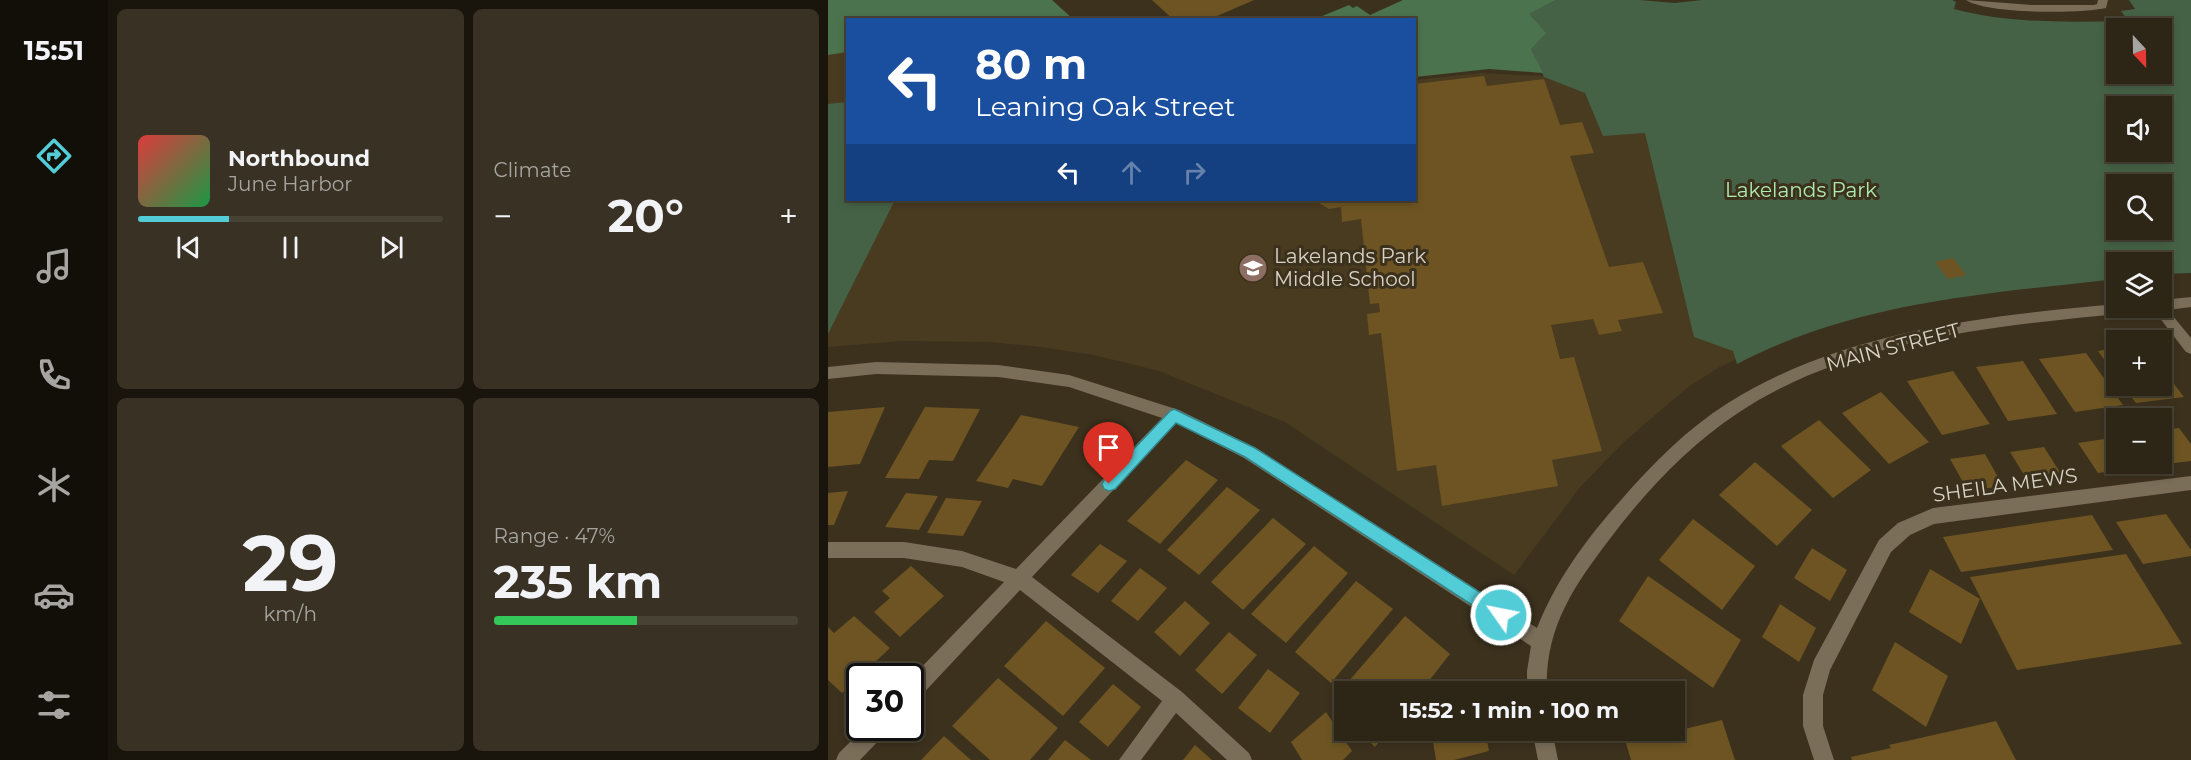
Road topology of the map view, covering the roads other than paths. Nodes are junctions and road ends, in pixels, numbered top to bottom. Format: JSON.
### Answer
{"nodes":[{"id":1,"x":1971,"y":0,"type":"edge"},
{"id":2,"x":2103,"y":0,"type":"edge"},
{"id":3,"x":2191,"y":302,"type":"edge"},
{"id":4,"x":2172,"y":304,"type":"edge"},
{"id":5,"x":2106,"y":311,"type":"edge"},
{"id":6,"x":2169,"y":318,"type":"edge"},
{"id":7,"x":2191,"y":348,"type":"edge"},
{"id":8,"x":828,"y":373,"type":"edge"},
{"id":9,"x":1174,"y":416,"type":"junction"},
{"id":10,"x":2191,"y":483,"type":"edge"},
{"id":11,"x":828,"y":550,"type":"edge"},
{"id":12,"x":1020,"y":579,"type":"junction"},
{"id":13,"x":1540,"y":640,"type":"junction"},
{"id":14,"x":924,"y":678,"type":"edge"},
{"id":15,"x":1538,"y":681,"type":"edge"},
{"id":16,"x":1174,"y":699,"type":"junction"},
{"id":17,"x":864,"y":741,"type":"edge"},
{"id":18,"x":1544,"y":741,"type":"edge"},
{"id":19,"x":846,"y":760,"type":"edge"},
{"id":20,"x":1129,"y":760,"type":"edge"},
{"id":21,"x":1242,"y":760,"type":"edge"},
{"id":22,"x":1548,"y":760,"type":"edge"},
{"id":23,"x":1824,"y":760,"type":"edge"}],
"edges":[{"from":1,"to":2,"type":"street"},
{"from":3,"to":4,"type":"street"},
{"from":5,"to":13,"type":"street","name":"MAIN STREET"},
{"from":6,"to":7,"type":"street"},
{"from":8,"to":9,"type":"street"},
{"from":9,"to":12,"type":"street"},
{"from":9,"to":13,"type":"street"},
{"from":10,"to":23,"type":"street","name":"SHEILA MEWS"},
{"from":11,"to":12,"type":"street"},
{"from":12,"to":14,"type":"street"},
{"from":12,"to":16,"type":"street"},
{"from":13,"to":15,"type":"street","name":"MAIN STREET"},
{"from":16,"to":20,"type":"street"},
{"from":16,"to":21,"type":"street"},
{"from":17,"to":19,"type":"street"},
{"from":18,"to":22,"type":"street"}]}
